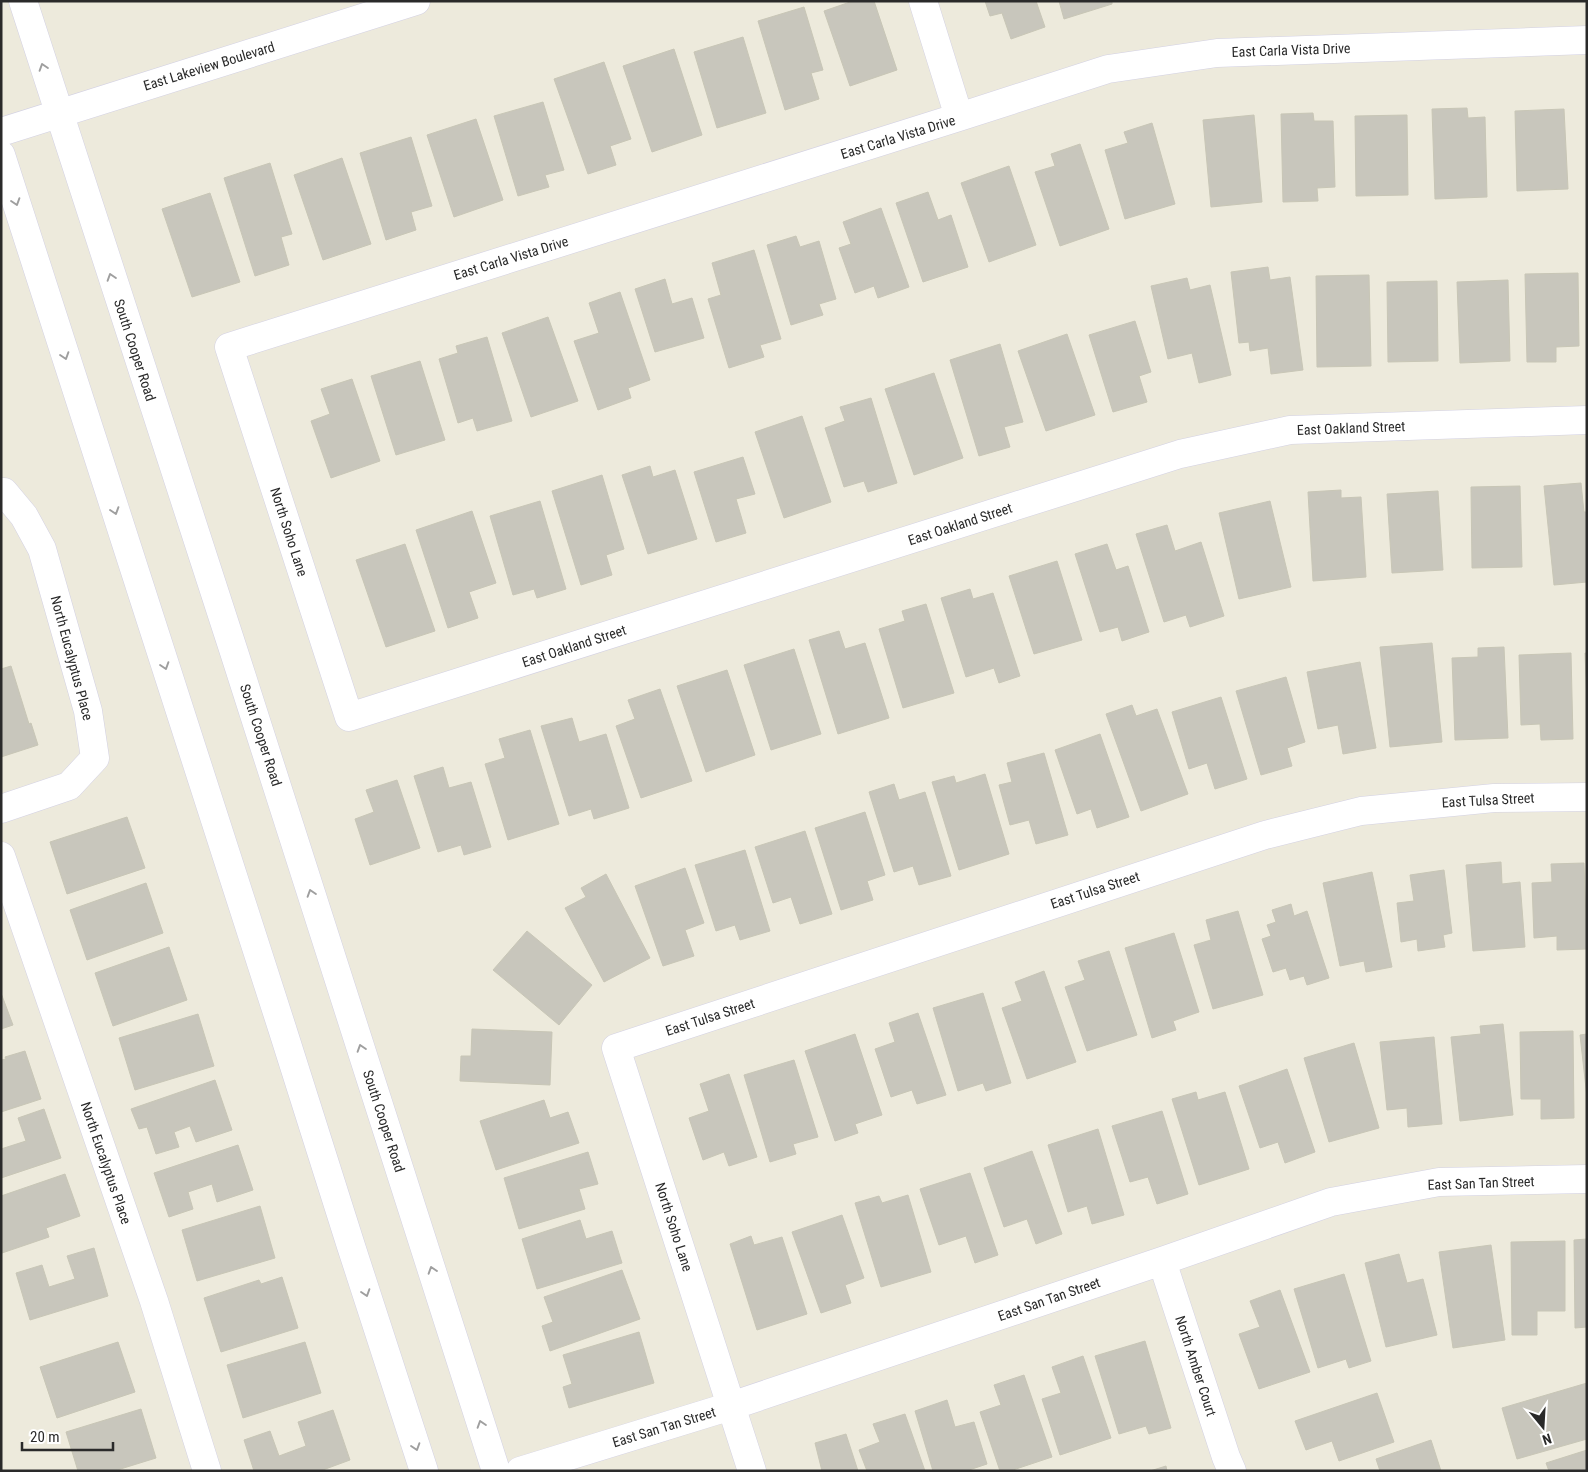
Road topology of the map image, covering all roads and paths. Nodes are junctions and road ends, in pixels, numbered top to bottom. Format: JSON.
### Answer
{"nodes":[{"id":1,"x":22,"y":1,"type":"edge"},
{"id":2,"x":416,"y":1,"type":"edge"},
{"id":3,"x":923,"y":1,"type":"edge"},
{"id":4,"x":1587,"y":40,"type":"edge"},
{"id":5,"x":58,"y":114,"type":"junction"},
{"id":6,"x":959,"y":118,"type":"junction"},
{"id":7,"x":1,"y":132,"type":"edge"},
{"id":8,"x":1,"y":155,"type":"edge"},
{"id":9,"x":229,"y":347,"type":"joint"},
{"id":10,"x":1587,"y":420,"type":"edge"},
{"id":11,"x":2,"y":492,"type":"edge"},
{"id":12,"x":349,"y":716,"type":"joint"},
{"id":13,"x":1587,"y":797,"type":"edge"},
{"id":14,"x":1,"y":809,"type":"edge"},
{"id":15,"x":1,"y":856,"type":"edge"},
{"id":16,"x":616,"y":1048,"type":"joint"},
{"id":17,"x":1587,"y":1179,"type":"edge"},
{"id":18,"x":1162,"y":1261,"type":"junction"},
{"id":19,"x":731,"y":1406,"type":"junction"},
{"id":20,"x":207,"y":1471,"type":"edge"},
{"id":21,"x":424,"y":1471,"type":"edge"},
{"id":22,"x":496,"y":1471,"type":"edge"},
{"id":23,"x":520,"y":1471,"type":"edge"},
{"id":24,"x":752,"y":1471,"type":"edge"},
{"id":25,"x":1232,"y":1471,"type":"edge"}],
"edges":[{"from":5,"to":1,"type":"street","name":"South Cooper Road","one_way":true},
{"from":2,"to":5,"type":"street","name":"East Lakeview Boulevard"},
{"from":3,"to":6,"type":"street"},
{"from":4,"to":6,"type":"street","name":"East Carla Vista Drive"},
{"from":5,"to":7,"type":"street","name":"East Lakeview Boulevard"},
{"from":22,"to":5,"type":"street","name":"South Cooper Road","one_way":true},
{"from":6,"to":9,"type":"street","name":"East Carla Vista Drive"},
{"from":8,"to":21,"type":"street","one_way":true},
{"from":9,"to":12,"type":"street","name":"North Soho Lane"},
{"from":10,"to":12,"type":"street","name":"East Oakland Street"},
{"from":11,"to":14,"type":"street","name":"North Eucalyptus Place"},
{"from":13,"to":16,"type":"street","name":"East Tulsa Street"},
{"from":15,"to":20,"type":"street","name":"North Eucalyptus Place"},
{"from":16,"to":19,"type":"street","name":"North Soho Lane"},
{"from":17,"to":18,"type":"street","name":"East San Tan Street"},
{"from":18,"to":19,"type":"street","name":"East San Tan Street"},
{"from":18,"to":25,"type":"street","name":"North Amber Court"},
{"from":19,"to":23,"type":"street","name":"East San Tan Street"},
{"from":19,"to":24,"type":"street","name":"North Soho Lane"}]}
